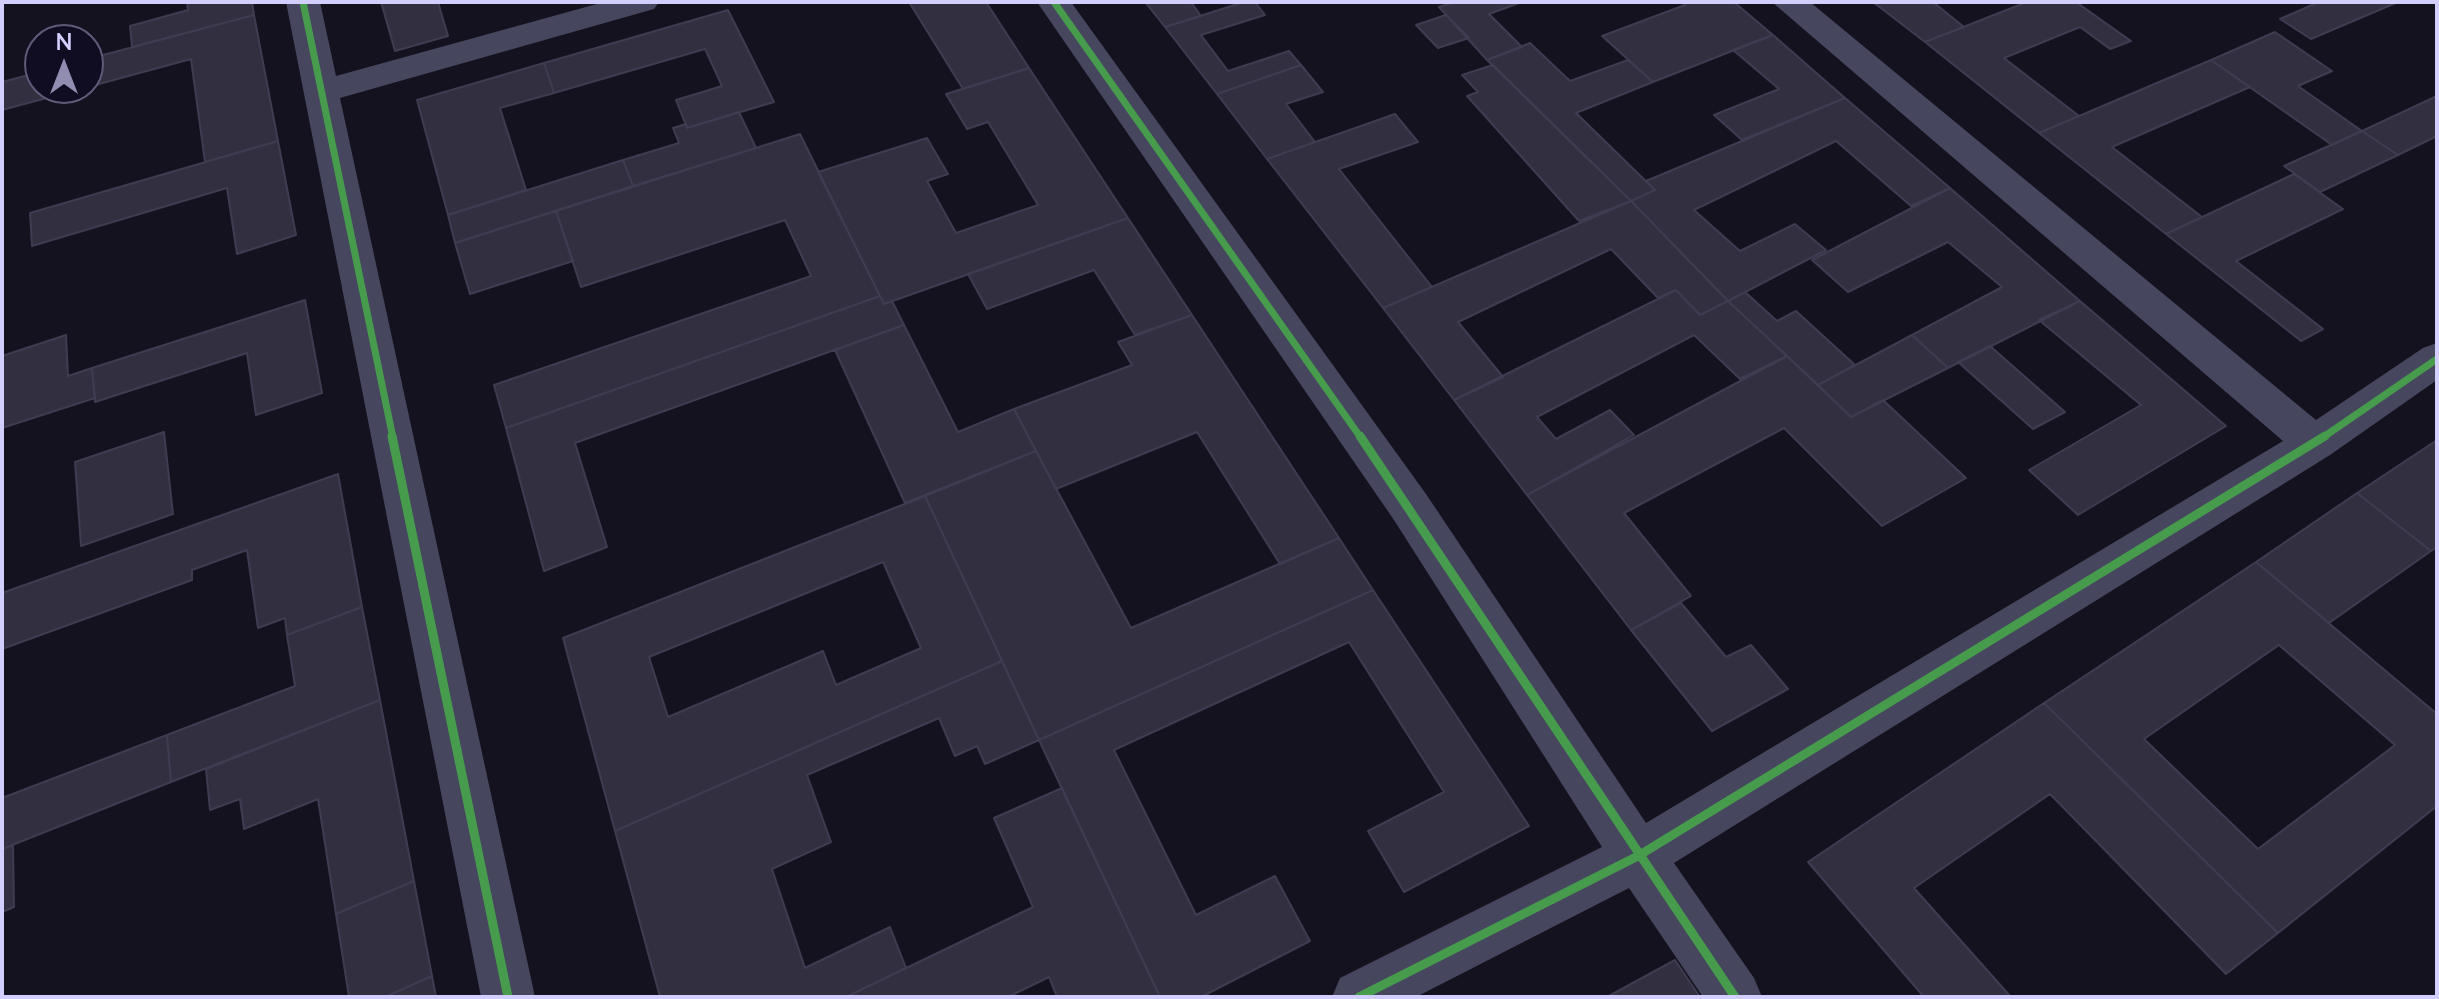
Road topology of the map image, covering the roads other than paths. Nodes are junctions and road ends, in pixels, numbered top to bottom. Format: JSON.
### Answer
{"nodes":[{"id":1,"x":303,"y":2,"type":"edge"},
{"id":2,"x":642,"y":2,"type":"edge"},
{"id":3,"x":1054,"y":2,"type":"edge"},
{"id":4,"x":1789,"y":2,"type":"edge"},
{"id":5,"x":322,"y":91,"type":"junction"},
{"id":6,"x":2437,"y":359,"type":"edge"},
{"id":7,"x":2315,"y":443,"type":"junction"},
{"id":8,"x":1638,"y":856,"type":"junction"},
{"id":9,"x":508,"y":997,"type":"edge"},
{"id":10,"x":1359,"y":997,"type":"edge"},
{"id":11,"x":1735,"y":997,"type":"edge"}],
"edges":[{"from":1,"to":5,"type":"street"},
{"from":2,"to":5,"type":"street"},
{"from":3,"to":8,"type":"street"},
{"from":4,"to":7,"type":"street"},
{"from":5,"to":9,"type":"street"},
{"from":6,"to":7,"type":"street"},
{"from":7,"to":8,"type":"street"},
{"from":8,"to":10,"type":"street"},
{"from":8,"to":11,"type":"street"}]}
